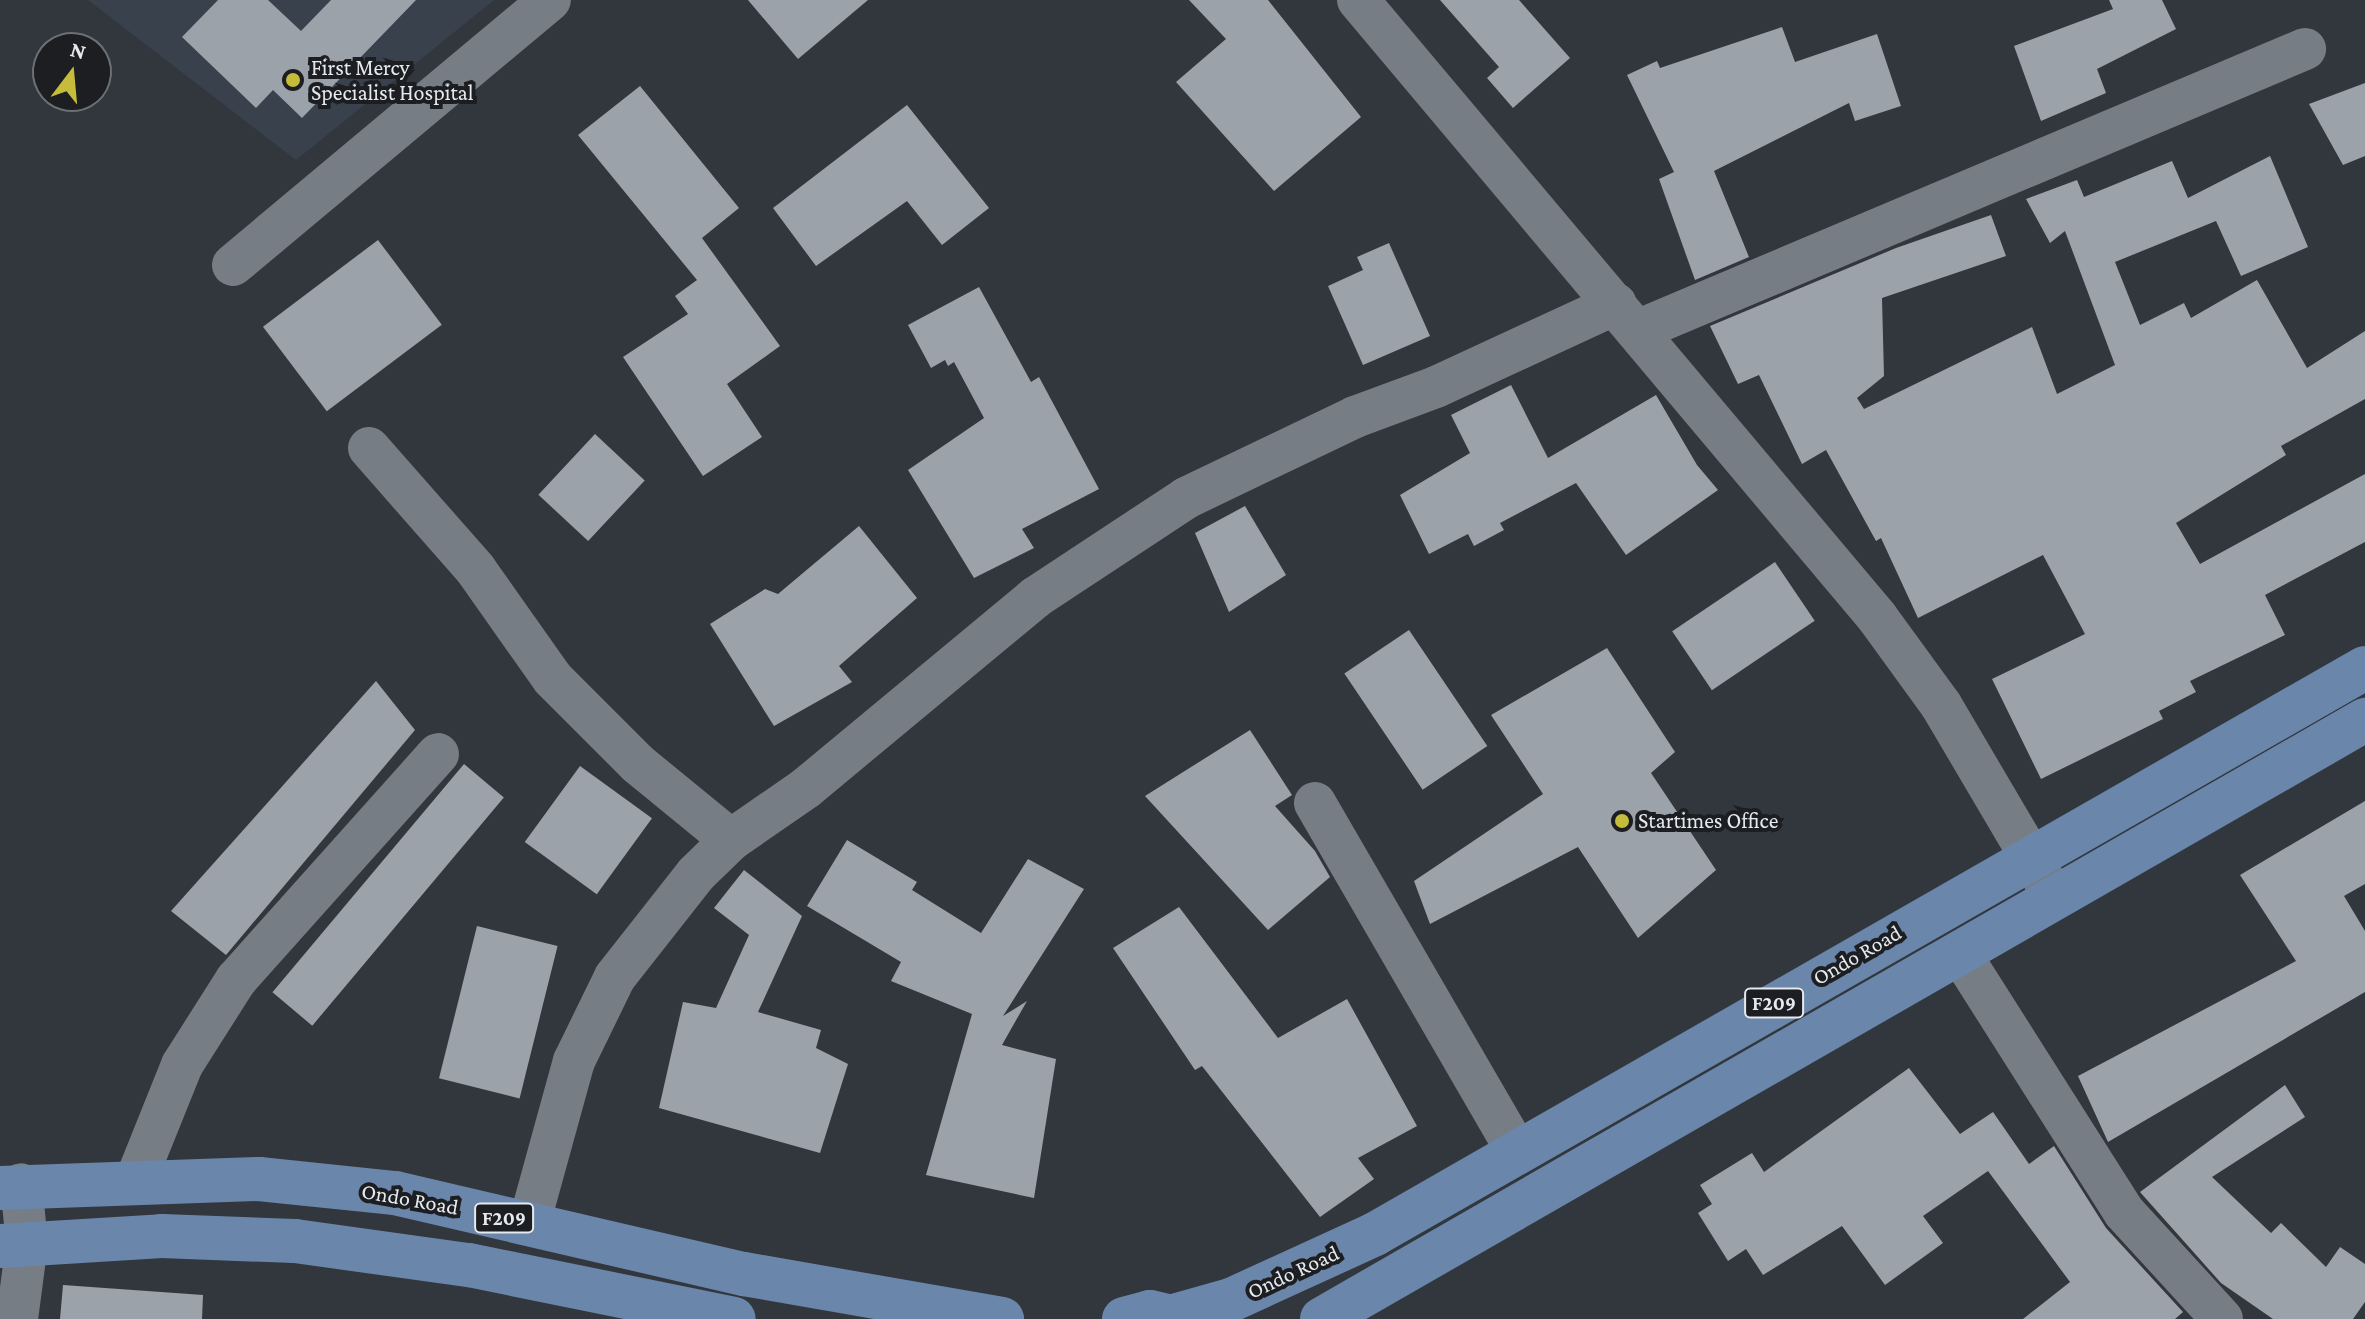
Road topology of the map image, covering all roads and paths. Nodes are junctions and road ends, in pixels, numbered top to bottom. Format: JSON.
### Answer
{"nodes":[{"id":1,"x":550,"y":0,"type":"edge"},
{"id":2,"x":1358,"y":0,"type":"edge"},
{"id":3,"x":2305,"y":49,"type":"dead end"},
{"id":4,"x":233,"y":265,"type":"dead end"},
{"id":5,"x":1627,"y":317,"type":"junction"},
{"id":6,"x":369,"y":448,"type":"dead end"},
{"id":7,"x":2365,"y":668,"type":"edge"},
{"id":8,"x":2365,"y":720,"type":"edge"},
{"id":9,"x":438,"y":754,"type":"dead end"},
{"id":10,"x":1315,"y":803,"type":"dead end"},
{"id":11,"x":731,"y":840,"type":"junction"},
{"id":12,"x":2031,"y":855,"type":"junction"},
{"id":13,"x":2054,"y":897,"type":"junction"},
{"id":14,"x":1961,"y":955,"type":"junction"},
{"id":15,"x":1516,"y":1150,"type":"junction"},
{"id":16,"x":135,"y":1182,"type":"junction"},
{"id":17,"x":11,"y":1186,"type":"edge"},
{"id":18,"x":529,"y":1224,"type":"junction"},
{"id":19,"x":14,"y":1244,"type":"edge"},
{"id":20,"x":1344,"y":1313,"type":"edge"},
{"id":21,"x":1177,"y":1317,"type":"edge"},
{"id":22,"x":17,"y":1319,"type":"edge"},
{"id":23,"x":734,"y":1319,"type":"edge"},
{"id":24,"x":1002,"y":1319,"type":"edge"},
{"id":25,"x":1124,"y":1319,"type":"edge"},
{"id":26,"x":2222,"y":1319,"type":"edge"}],
"edges":[{"from":1,"to":4,"type":"street"},
{"from":2,"to":5,"type":"street"},
{"from":3,"to":5,"type":"street"},
{"from":5,"to":11,"type":"street"},
{"from":5,"to":12,"type":"street"},
{"from":6,"to":11,"type":"street"},
{"from":7,"to":12,"type":"main road","name":"Ondo Road","number":"F209"},
{"from":8,"to":13,"type":"main road","number":"F209"},
{"from":9,"to":16,"type":"street"},
{"from":10,"to":15,"type":"street"},
{"from":11,"to":18,"type":"street"},
{"from":12,"to":13,"type":"street"},
{"from":12,"to":15,"type":"main road","name":"Ondo Road","number":"F209"},
{"from":13,"to":14,"type":"main road","number":"F209"},
{"from":14,"to":20,"type":"main road","number":"F209"},
{"from":14,"to":26,"type":"street"},
{"from":15,"to":21,"type":"main road","name":"Ondo Road","number":"F209"},
{"from":16,"to":17,"type":"main road","name":"Ondo Road","number":"F209"},
{"from":16,"to":18,"type":"main road","name":"Ondo Road","number":"F209"},
{"from":17,"to":19,"type":"street"},
{"from":18,"to":24,"type":"main road","name":"Ondo Road","number":"F209"},
{"from":19,"to":22,"type":"street"},
{"from":19,"to":23,"type":"main road","number":"F209"},
{"from":21,"to":25,"type":"main road","number":"F209"}]}
